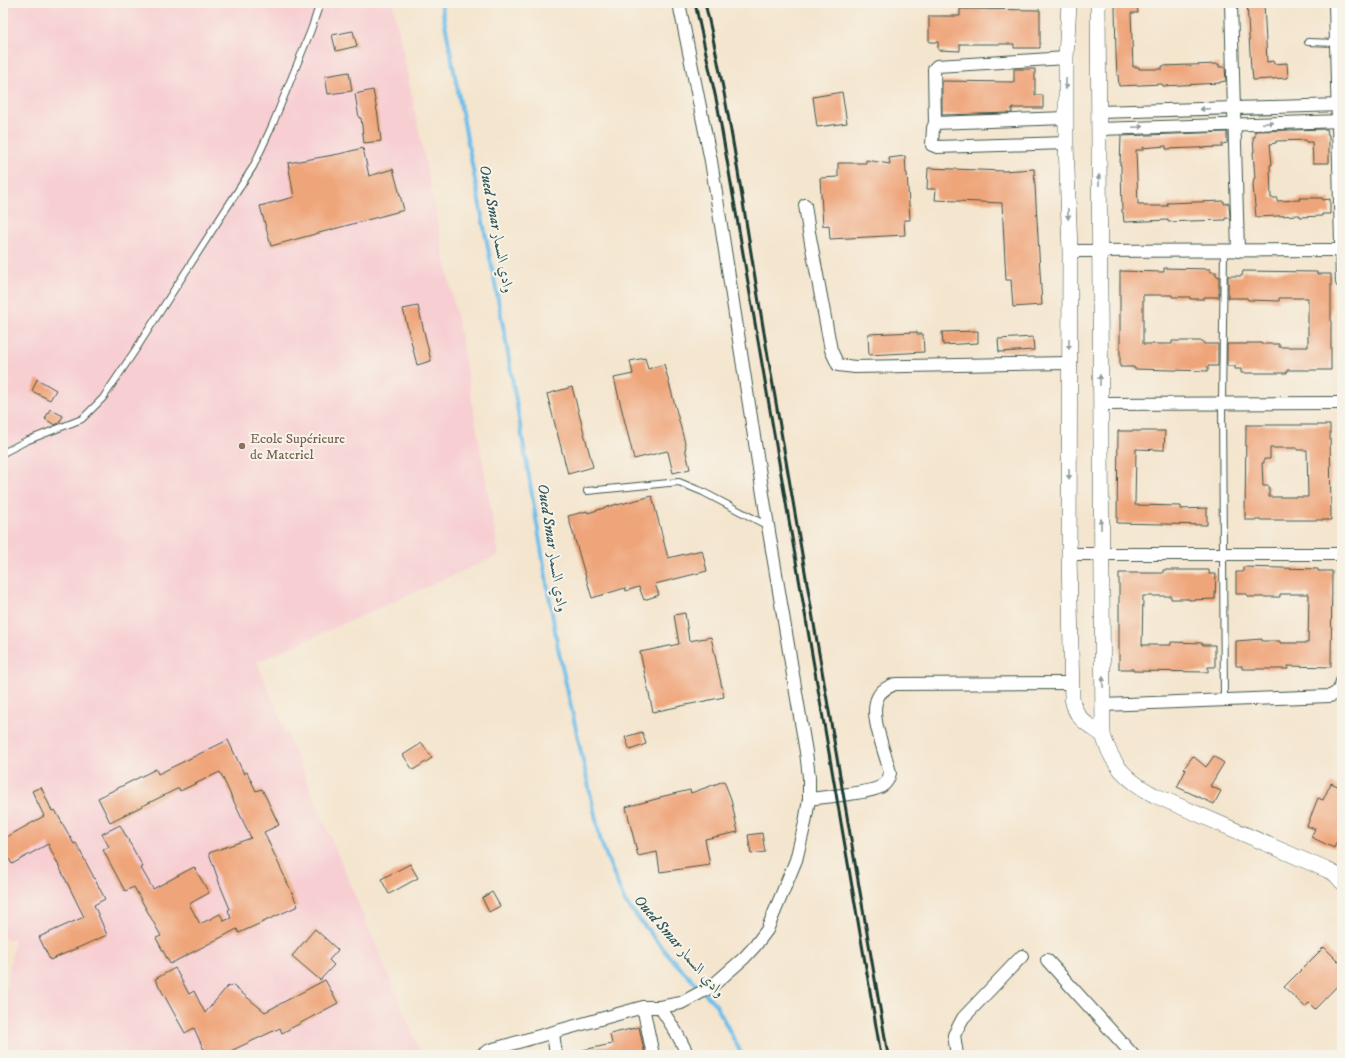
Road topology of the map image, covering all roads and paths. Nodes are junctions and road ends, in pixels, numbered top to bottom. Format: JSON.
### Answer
{"nodes":[{"id":1,"x":320,"y":3,"type":"edge"},
{"id":2,"x":678,"y":3,"type":"edge"},
{"id":3,"x":1069,"y":3,"type":"edge"},
{"id":4,"x":1098,"y":3,"type":"edge"},
{"id":5,"x":1231,"y":3,"type":"edge"},
{"id":6,"x":1335,"y":3,"type":"edge"},
{"id":7,"x":1308,"y":42,"type":"dead end"},
{"id":8,"x":1336,"y":43,"type":"junction"},
{"id":9,"x":1066,"y":58,"type":"junction"},
{"id":10,"x":1339,"y":105,"type":"edge"},
{"id":11,"x":1234,"y":108,"type":"junction"},
{"id":12,"x":1100,"y":112,"type":"junction"},
{"id":13,"x":1066,"y":118,"type":"junction"},
{"id":14,"x":1340,"y":121,"type":"edge"},
{"id":15,"x":935,"y":123,"type":"junction"},
{"id":16,"x":1235,"y":124,"type":"junction"},
{"id":17,"x":1099,"y":129,"type":"junction"},
{"id":18,"x":1066,"y":143,"type":"junction"},
{"id":19,"x":805,"y":205,"type":"dead end"},
{"id":20,"x":1224,"y":250,"type":"junction"},
{"id":21,"x":1238,"y":250,"type":"junction"},
{"id":22,"x":1342,"y":250,"type":"edge"},
{"id":23,"x":1070,"y":251,"type":"junction"},
{"id":24,"x":1100,"y":251,"type":"junction"},
{"id":25,"x":1342,"y":282,"type":"edge"},
{"id":26,"x":1069,"y":363,"type":"junction"},
{"id":27,"x":1222,"y":403,"type":"junction"},
{"id":28,"x":1342,"y":403,"type":"edge"},
{"id":29,"x":1100,"y":404,"type":"junction"},
{"id":30,"x":3,"y":453,"type":"edge"},
{"id":31,"x":587,"y":492,"type":"dead end"},
{"id":32,"x":768,"y":526,"type":"junction"},
{"id":33,"x":1069,"y":554,"type":"junction"},
{"id":34,"x":1102,"y":554,"type":"junction"},
{"id":35,"x":1224,"y":554,"type":"junction"},
{"id":36,"x":1342,"y":554,"type":"edge"},
{"id":37,"x":1342,"y":681,"type":"edge"},
{"id":38,"x":1072,"y":682,"type":"junction"},
{"id":39,"x":1224,"y":701,"type":"junction"},
{"id":40,"x":1103,"y":705,"type":"junction"},
{"id":41,"x":1103,"y":734,"type":"junction"},
{"id":42,"x":809,"y":799,"type":"junction"},
{"id":43,"x":1341,"y":878,"type":"edge"},
{"id":44,"x":1022,"y":956,"type":"dead end"},
{"id":45,"x":1047,"y":960,"type":"dead end"},
{"id":46,"x":643,"y":1007,"type":"junction"},
{"id":47,"x":660,"y":1007,"type":"junction"},
{"id":48,"x":553,"y":1033,"type":"junction"},
{"id":49,"x":482,"y":1055,"type":"edge"},
{"id":50,"x":556,"y":1055,"type":"edge"},
{"id":51,"x":653,"y":1055,"type":"edge"},
{"id":52,"x":688,"y":1055,"type":"edge"},
{"id":53,"x":957,"y":1055,"type":"edge"},
{"id":54,"x":1132,"y":1055,"type":"edge"}],
"edges":[{"from":1,"to":30,"type":"lane"},
{"from":2,"to":32,"type":"street"},
{"from":3,"to":9,"type":"street"},
{"from":4,"to":12,"type":"street"},
{"from":5,"to":11,"type":"street"},
{"from":6,"to":8,"type":"street"},
{"from":7,"to":8,"type":"lane"},
{"from":8,"to":10,"type":"street"},
{"from":9,"to":13,"type":"street","one_way":true},
{"from":9,"to":15,"type":"street"},
{"from":10,"to":11,"type":"street"},
{"from":10,"to":14,"type":"street"},
{"from":11,"to":12,"type":"street","one_way":true},
{"from":11,"to":16,"type":"street"},
{"from":12,"to":17,"type":"street"},
{"from":13,"to":15,"type":"street"},
{"from":13,"to":18,"type":"street"},
{"from":16,"to":14,"type":"street","one_way":true},
{"from":14,"to":22,"type":"street"},
{"from":15,"to":18,"type":"street"},
{"from":17,"to":16,"type":"street","one_way":true},
{"from":16,"to":21,"type":"street"},
{"from":24,"to":17,"type":"street","one_way":true},
{"from":18,"to":23,"type":"street","one_way":true},
{"from":19,"to":26,"type":"street"},
{"from":20,"to":21,"type":"street"},
{"from":20,"to":24,"type":"street"},
{"from":20,"to":27,"type":"lane"},
{"from":21,"to":22,"type":"street"},
{"from":22,"to":25,"type":"street"},
{"from":23,"to":24,"type":"street"},
{"from":23,"to":26,"type":"street","one_way":true},
{"from":29,"to":24,"type":"street","one_way":true},
{"from":26,"to":33,"type":"street","one_way":true},
{"from":27,"to":28,"type":"street"},
{"from":27,"to":29,"type":"street"},
{"from":27,"to":35,"type":"lane"},
{"from":34,"to":29,"type":"street","one_way":true},
{"from":31,"to":32,"type":"lane"},
{"from":32,"to":42,"type":"street"},
{"from":33,"to":34,"type":"street"},
{"from":33,"to":38,"type":"street"},
{"from":34,"to":35,"type":"street"},
{"from":40,"to":34,"type":"street","one_way":true},
{"from":35,"to":36,"type":"street"},
{"from":35,"to":39,"type":"lane"},
{"from":37,"to":39,"type":"street"},
{"from":38,"to":41,"type":"street"},
{"from":38,"to":42,"type":"street"},
{"from":39,"to":40,"type":"street"},
{"from":40,"to":41,"type":"street"},
{"from":41,"to":43,"type":"street"},
{"from":42,"to":47,"type":"street"},
{"from":44,"to":53,"type":"street"},
{"from":45,"to":54,"type":"street"},
{"from":46,"to":47,"type":"street"},
{"from":46,"to":48,"type":"street"},
{"from":46,"to":51,"type":"street"},
{"from":47,"to":52,"type":"street"},
{"from":48,"to":49,"type":"street"},
{"from":48,"to":50,"type":"street"}]}
